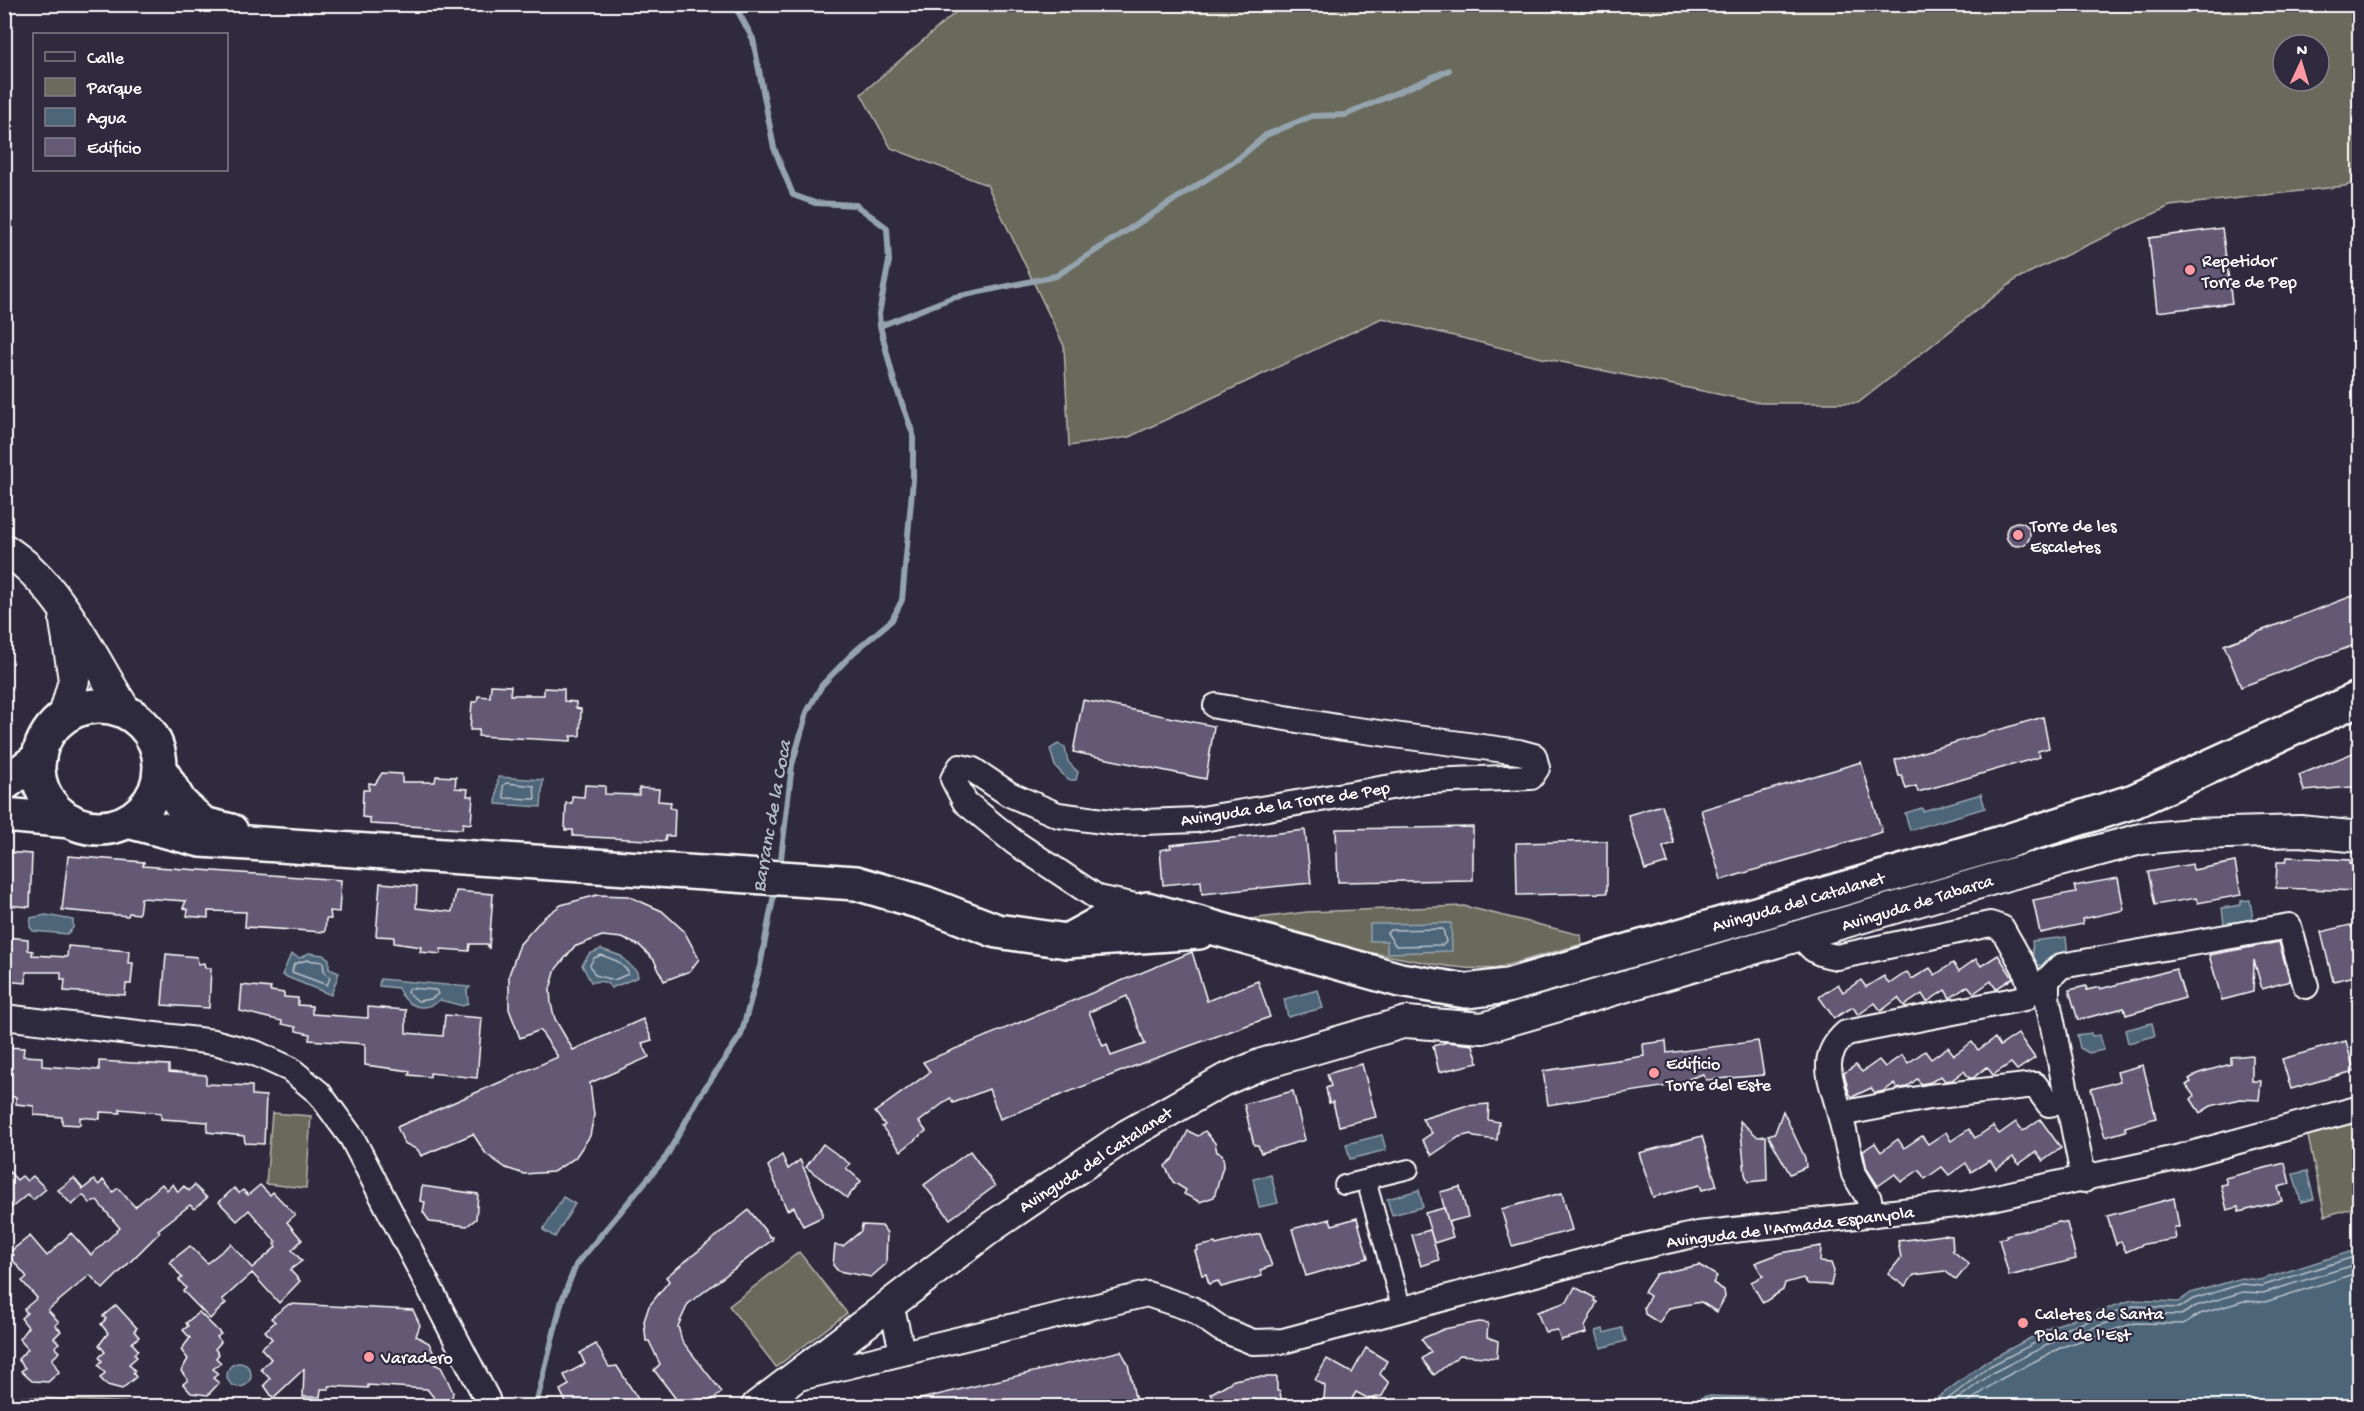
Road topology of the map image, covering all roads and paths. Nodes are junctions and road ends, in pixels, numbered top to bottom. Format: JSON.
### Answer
{"nodes":[{"id":1,"x":4,"y":549,"type":"edge"},
{"id":2,"x":61,"y":606,"type":"junction"},
{"id":3,"x":2360,"y":698,"type":"edge"},
{"id":4,"x":1216,"y":706,"type":"dead end"},
{"id":5,"x":126,"y":711,"type":"junction"},
{"id":6,"x":64,"y":716,"type":"junction"},
{"id":7,"x":39,"y":758,"type":"junction"},
{"id":8,"x":161,"y":771,"type":"junction"},
{"id":9,"x":4,"y":784,"type":"edge"},
{"id":10,"x":4,"y":815,"type":"edge"},
{"id":11,"x":128,"y":820,"type":"junction"},
{"id":12,"x":71,"y":821,"type":"junction"},
{"id":13,"x":2360,"y":837,"type":"edge"},
{"id":14,"x":291,"y":845,"type":"junction"},
{"id":15,"x":1147,"y":909,"type":"junction"},
{"id":16,"x":1221,"y":931,"type":"junction"},
{"id":17,"x":1804,"y":936,"type":"junction"},
{"id":18,"x":1067,"y":941,"type":"junction"},
{"id":19,"x":2306,"y":986,"type":"dead end"},
{"id":20,"x":4,"y":1017,"type":"edge"},
{"id":21,"x":1483,"y":1028,"type":"joint"},
{"id":22,"x":2068,"y":1101,"type":"junction"},
{"id":23,"x":2360,"y":1108,"type":"edge"},
{"id":24,"x":1840,"y":1114,"type":"junction"},
{"id":25,"x":1409,"y":1169,"type":"dead end"},
{"id":26,"x":1366,"y":1180,"type":"junction"},
{"id":27,"x":2084,"y":1180,"type":"junction"},
{"id":28,"x":1344,"y":1185,"type":"dead end"},
{"id":29,"x":1871,"y":1215,"type":"junction"},
{"id":30,"x":1402,"y":1310,"type":"junction"},
{"id":31,"x":885,"y":1311,"type":"junction"},
{"id":32,"x":860,"y":1329,"type":"junction"},
{"id":33,"x":902,"y":1351,"type":"junction"},
{"id":34,"x":869,"y":1359,"type":"junction"},
{"id":35,"x":794,"y":1379,"type":"junction"},
{"id":36,"x":489,"y":1407,"type":"edge"},
{"id":37,"x":757,"y":1407,"type":"edge"}],
"edges":[{"from":1,"to":2,"type":"street"},
{"from":2,"to":5,"type":"street"},
{"from":2,"to":6,"type":"street"},
{"from":3,"to":16,"type":"main road","name":"Avinguda del Catalanet"},
{"from":4,"to":15,"type":"street","name":"Avinguda de la Torre de Pep"},
{"from":5,"to":6,"type":"main road"},
{"from":5,"to":8,"type":"main road"},
{"from":6,"to":7,"type":"main road"},
{"from":7,"to":9,"type":"main road"},
{"from":7,"to":12,"type":"main road"},
{"from":8,"to":11,"type":"main road"},
{"from":8,"to":14,"type":"main road"},
{"from":10,"to":12,"type":"main road"},
{"from":11,"to":12,"type":"main road"},
{"from":11,"to":14,"type":"main road"},
{"from":13,"to":17,"type":"street","name":"Avinguda de Tabarca"},
{"from":14,"to":18,"type":"main road","name":"Avinguda del Catalanet"},
{"from":15,"to":16,"type":"main road","name":"Avinguda del Catalanet"},
{"from":15,"to":18,"type":"main road"},
{"from":16,"to":18,"type":"main road","name":"Avinguda del Catalanet"},
{"from":17,"to":21,"type":"street","name":"Avinguda de Tabarca"},
{"from":17,"to":24,"type":"street"},
{"from":19,"to":22,"type":"street"},
{"from":20,"to":36,"type":"street"},
{"from":21,"to":31,"type":"street","name":"Avinguda del Catalanet"},
{"from":22,"to":24,"type":"street"},
{"from":22,"to":27,"type":"street"},
{"from":23,"to":27,"type":"street","name":"Avinguda de l'Armada Espanyola"},
{"from":24,"to":29,"type":"street"},
{"from":25,"to":26,"type":"street"},
{"from":26,"to":28,"type":"street"},
{"from":26,"to":30,"type":"street"},
{"from":27,"to":29,"type":"street","name":"Avinguda de l'Armada Espanyola"},
{"from":29,"to":30,"type":"street","name":"Avinguda de l'Armada Espanyola"},
{"from":30,"to":33,"type":"street","name":"Avinguda de l'Armada Espanyola"},
{"from":31,"to":32,"type":"street","name":"Avinguda del Catalanet"},
{"from":31,"to":33,"type":"street"},
{"from":32,"to":34,"type":"street"},
{"from":32,"to":35,"type":"street","name":"Avinguda del Catalanet"},
{"from":33,"to":34,"type":"street"},
{"from":34,"to":35,"type":"street"},
{"from":35,"to":37,"type":"street","name":"Avinguda del Catalanet"}]}
